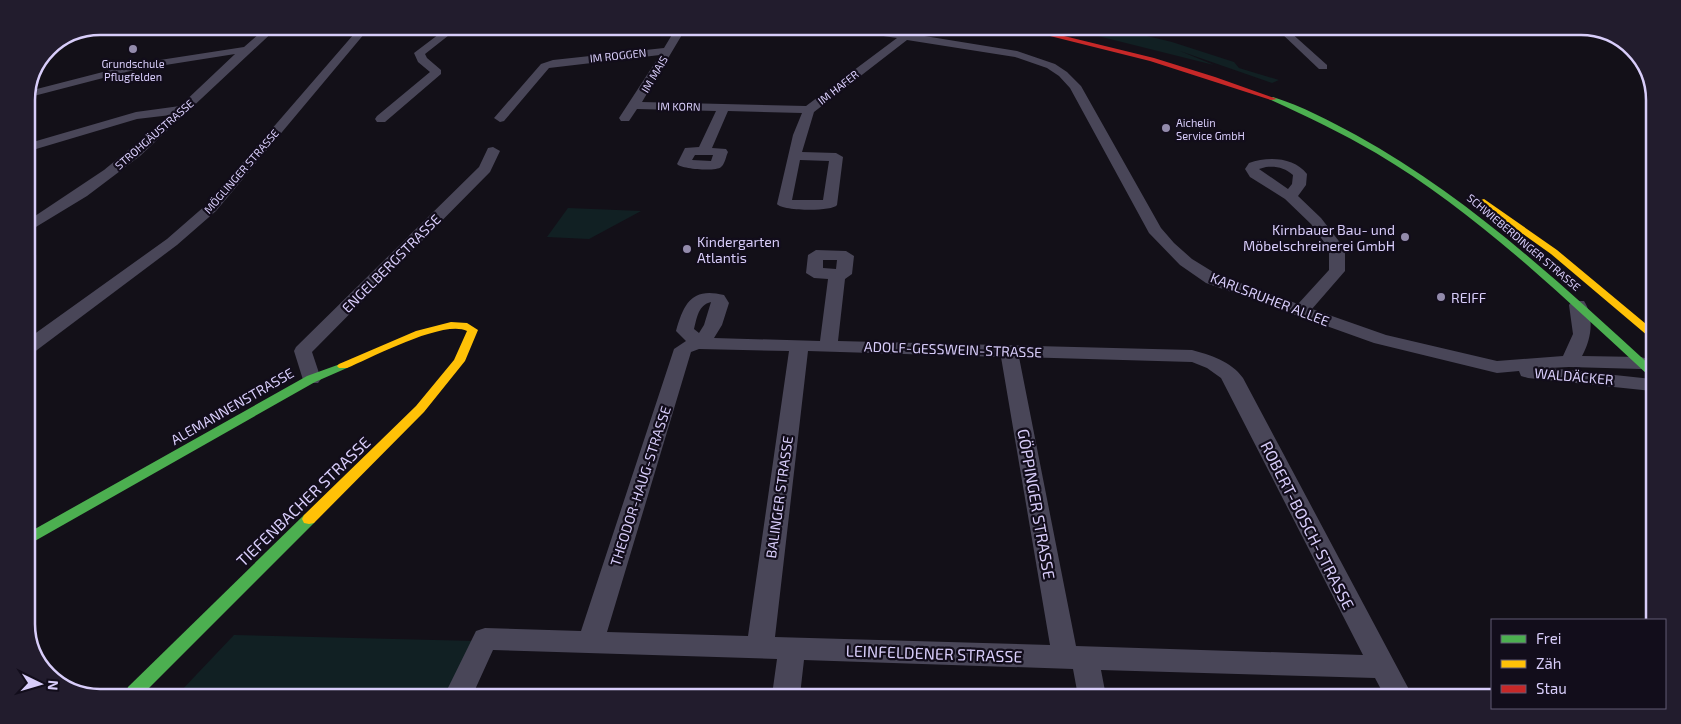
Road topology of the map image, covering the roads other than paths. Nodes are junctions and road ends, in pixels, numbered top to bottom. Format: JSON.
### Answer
{"nodes":[{"id":1,"x":263,"y":35,"type":"edge"},
{"id":2,"x":358,"y":35,"type":"edge"},
{"id":3,"x":443,"y":35,"type":"edge"},
{"id":4,"x":677,"y":35,"type":"edge"},
{"id":5,"x":899,"y":35,"type":"edge"},
{"id":6,"x":1053,"y":35,"type":"edge"},
{"id":7,"x":1081,"y":35,"type":"edge"},
{"id":8,"x":1288,"y":35,"type":"edge"},
{"id":9,"x":906,"y":36,"type":"junction"},
{"id":10,"x":244,"y":50,"type":"junction"},
{"id":11,"x":668,"y":51,"type":"junction"},
{"id":12,"x":437,"y":56,"type":"dead end"},
{"id":13,"x":421,"y":59,"type":"junction"},
{"id":14,"x":568,"y":60,"type":"joint"},
{"id":15,"x":1323,"y":67,"type":"dead end"},
{"id":16,"x":36,"y":92,"type":"edge"},
{"id":17,"x":635,"y":105,"type":"junction"},
{"id":18,"x":724,"y":107,"type":"junction"},
{"id":19,"x":184,"y":109,"type":"junction"},
{"id":20,"x":809,"y":110,"type":"junction"},
{"id":21,"x":500,"y":118,"type":"dead end"},
{"id":22,"x":625,"y":118,"type":"dead end"},
{"id":23,"x":381,"y":119,"type":"dead end"},
{"id":24,"x":35,"y":145,"type":"edge"},
{"id":25,"x":493,"y":151,"type":"dead end"},
{"id":26,"x":704,"y":151,"type":"dead end"},
{"id":27,"x":1401,"y":152,"type":"dead end"},
{"id":28,"x":794,"y":156,"type":"junction"},
{"id":29,"x":1290,"y":196,"type":"dead end"},
{"id":30,"x":1475,"y":196,"type":"dead end"},
{"id":31,"x":35,"y":223,"type":"edge"},
{"id":32,"x":837,"y":274,"type":"dead end"},
{"id":33,"x":1578,"y":305,"type":"junction"},
{"id":34,"x":1300,"y":312,"type":"junction"},
{"id":35,"x":464,"y":326,"type":"joint"},
{"id":36,"x":1646,"y":329,"type":"edge"},
{"id":37,"x":696,"y":340,"type":"joint"},
{"id":38,"x":35,"y":342,"type":"edge"},
{"id":39,"x":799,"y":346,"type":"junction"},
{"id":40,"x":828,"y":346,"type":"junction"},
{"id":41,"x":1009,"y":351,"type":"junction"},
{"id":42,"x":1209,"y":360,"type":"joint"},
{"id":43,"x":1569,"y":361,"type":"junction"},
{"id":44,"x":1646,"y":365,"type":"edge"},
{"id":45,"x":1497,"y":367,"type":"junction"},
{"id":46,"x":1646,"y":367,"type":"edge"},
{"id":47,"x":311,"y":379,"type":"junction"},
{"id":48,"x":1646,"y":384,"type":"edge"},
{"id":49,"x":35,"y":536,"type":"edge"},
{"id":50,"x":485,"y":639,"type":"joint"},
{"id":51,"x":591,"y":642,"type":"junction"},
{"id":52,"x":760,"y":648,"type":"junction"},
{"id":53,"x":792,"y":648,"type":"junction"},
{"id":54,"x":1075,"y":657,"type":"junction"},
{"id":55,"x":1382,"y":667,"type":"junction"},
{"id":56,"x":137,"y":689,"type":"edge"},
{"id":57,"x":462,"y":689,"type":"edge"},
{"id":58,"x":787,"y":689,"type":"edge"},
{"id":59,"x":1089,"y":689,"type":"edge"},
{"id":60,"x":1394,"y":689,"type":"edge"}],
"edges":[{"from":1,"to":10,"type":"street","name":"STROHGÄUSTRASSE"},
{"from":2,"to":38,"type":"street","name":"MÖGLINGER STRASSE"},
{"from":3,"to":13,"type":"street"},
{"from":4,"to":11,"type":"street","name":"IM MAIS"},
{"from":5,"to":9,"type":"street","name":"KARLSRUHER ALLEE"},
{"from":6,"to":33,"type":"main road","name":"SCHWIEBERDINGER STRASSE"},
{"from":7,"to":27,"type":"main road"},
{"from":8,"to":15,"type":"street"},
{"from":9,"to":20,"type":"street","name":"IM HAFER"},
{"from":9,"to":34,"type":"street","name":"KARLSRUHER ALLEE"},
{"from":10,"to":16,"type":"street"},
{"from":10,"to":19,"type":"street","name":"STROHGÄUSTRASSE"},
{"from":11,"to":14,"type":"street","name":"IM ROGGEN"},
{"from":11,"to":17,"type":"street","name":"IM MAIS"},
{"from":12,"to":13,"type":"street"},
{"from":13,"to":23,"type":"street"},
{"from":14,"to":21,"type":"street","name":"IM ROGGEN"},
{"from":17,"to":18,"type":"street","name":"IM KORN"},
{"from":17,"to":22,"type":"street","name":"IM MAIS"},
{"from":18,"to":20,"type":"street","name":"IM KORN"},
{"from":18,"to":26,"type":"street","name":"IM KORN"},
{"from":19,"to":24,"type":"street"},
{"from":19,"to":31,"type":"street","name":"STROHGÄUSTRASSE"},
{"from":20,"to":28,"type":"street","name":"IM HAFER"},
{"from":25,"to":47,"type":"street","name":"ENGELBERGSTRASSE"},
{"from":28,"to":28,"type":"street","name":"IM HAFER"},
{"from":29,"to":34,"type":"street"},
{"from":30,"to":36,"type":"main road","name":"SCHWIEBERDINGER STRASSE"},
{"from":32,"to":40,"type":"street"},
{"from":33,"to":43,"type":"street"},
{"from":33,"to":44,"type":"main road","name":"SCHWIEBERDINGER STRASSE"},
{"from":34,"to":45,"type":"street","name":"KARLSRUHER ALLEE"},
{"from":35,"to":47,"type":"main road","name":"ALEMANNENSTRASSE"},
{"from":35,"to":56,"type":"main road","name":"TIEFENBACHER STRASSE"},
{"from":37,"to":39,"type":"street","name":"ADOLF-GESSWEIN-STRASSE"},
{"from":37,"to":51,"type":"street","name":"THEODOR-HAUG-STRASSE"},
{"from":39,"to":40,"type":"street","name":"ADOLF-GESSWEIN-STRASSE"},
{"from":39,"to":52,"type":"street","name":"BALINGER STRASSE"},
{"from":40,"to":41,"type":"street","name":"ADOLF-GESSWEIN-STRASSE"},
{"from":41,"to":42,"type":"street","name":"ADOLF-GESSWEIN-STRASSE"},
{"from":41,"to":54,"type":"street","name":"GÖPPINGER STRASSE"},
{"from":42,"to":55,"type":"street","name":"ROBERT-BOSCH-STRASSE"},
{"from":43,"to":45,"type":"street","name":"KARLSRUHER ALLEE"},
{"from":43,"to":46,"type":"street","name":"KARLSRUHER ALLEE"},
{"from":45,"to":48,"type":"street","name":"WALDÄCKER"},
{"from":47,"to":49,"type":"main road","name":"ALEMANNENSTRASSE"},
{"from":50,"to":51,"type":"street","name":"LEINFELDENER STRASSE"},
{"from":50,"to":57,"type":"street"},
{"from":51,"to":52,"type":"street","name":"LEINFELDENER STRASSE"},
{"from":52,"to":53,"type":"street","name":"LEINFELDENER STRASSE"},
{"from":53,"to":54,"type":"street","name":"LEINFELDENER STRASSE"},
{"from":53,"to":58,"type":"street"},
{"from":54,"to":55,"type":"street","name":"LEINFELDENER STRASSE"},
{"from":54,"to":59,"type":"street","name":"GÖPPINGER STRASSE"},
{"from":55,"to":60,"type":"street","name":"ROBERT-BOSCH-STRASSE"}]}
